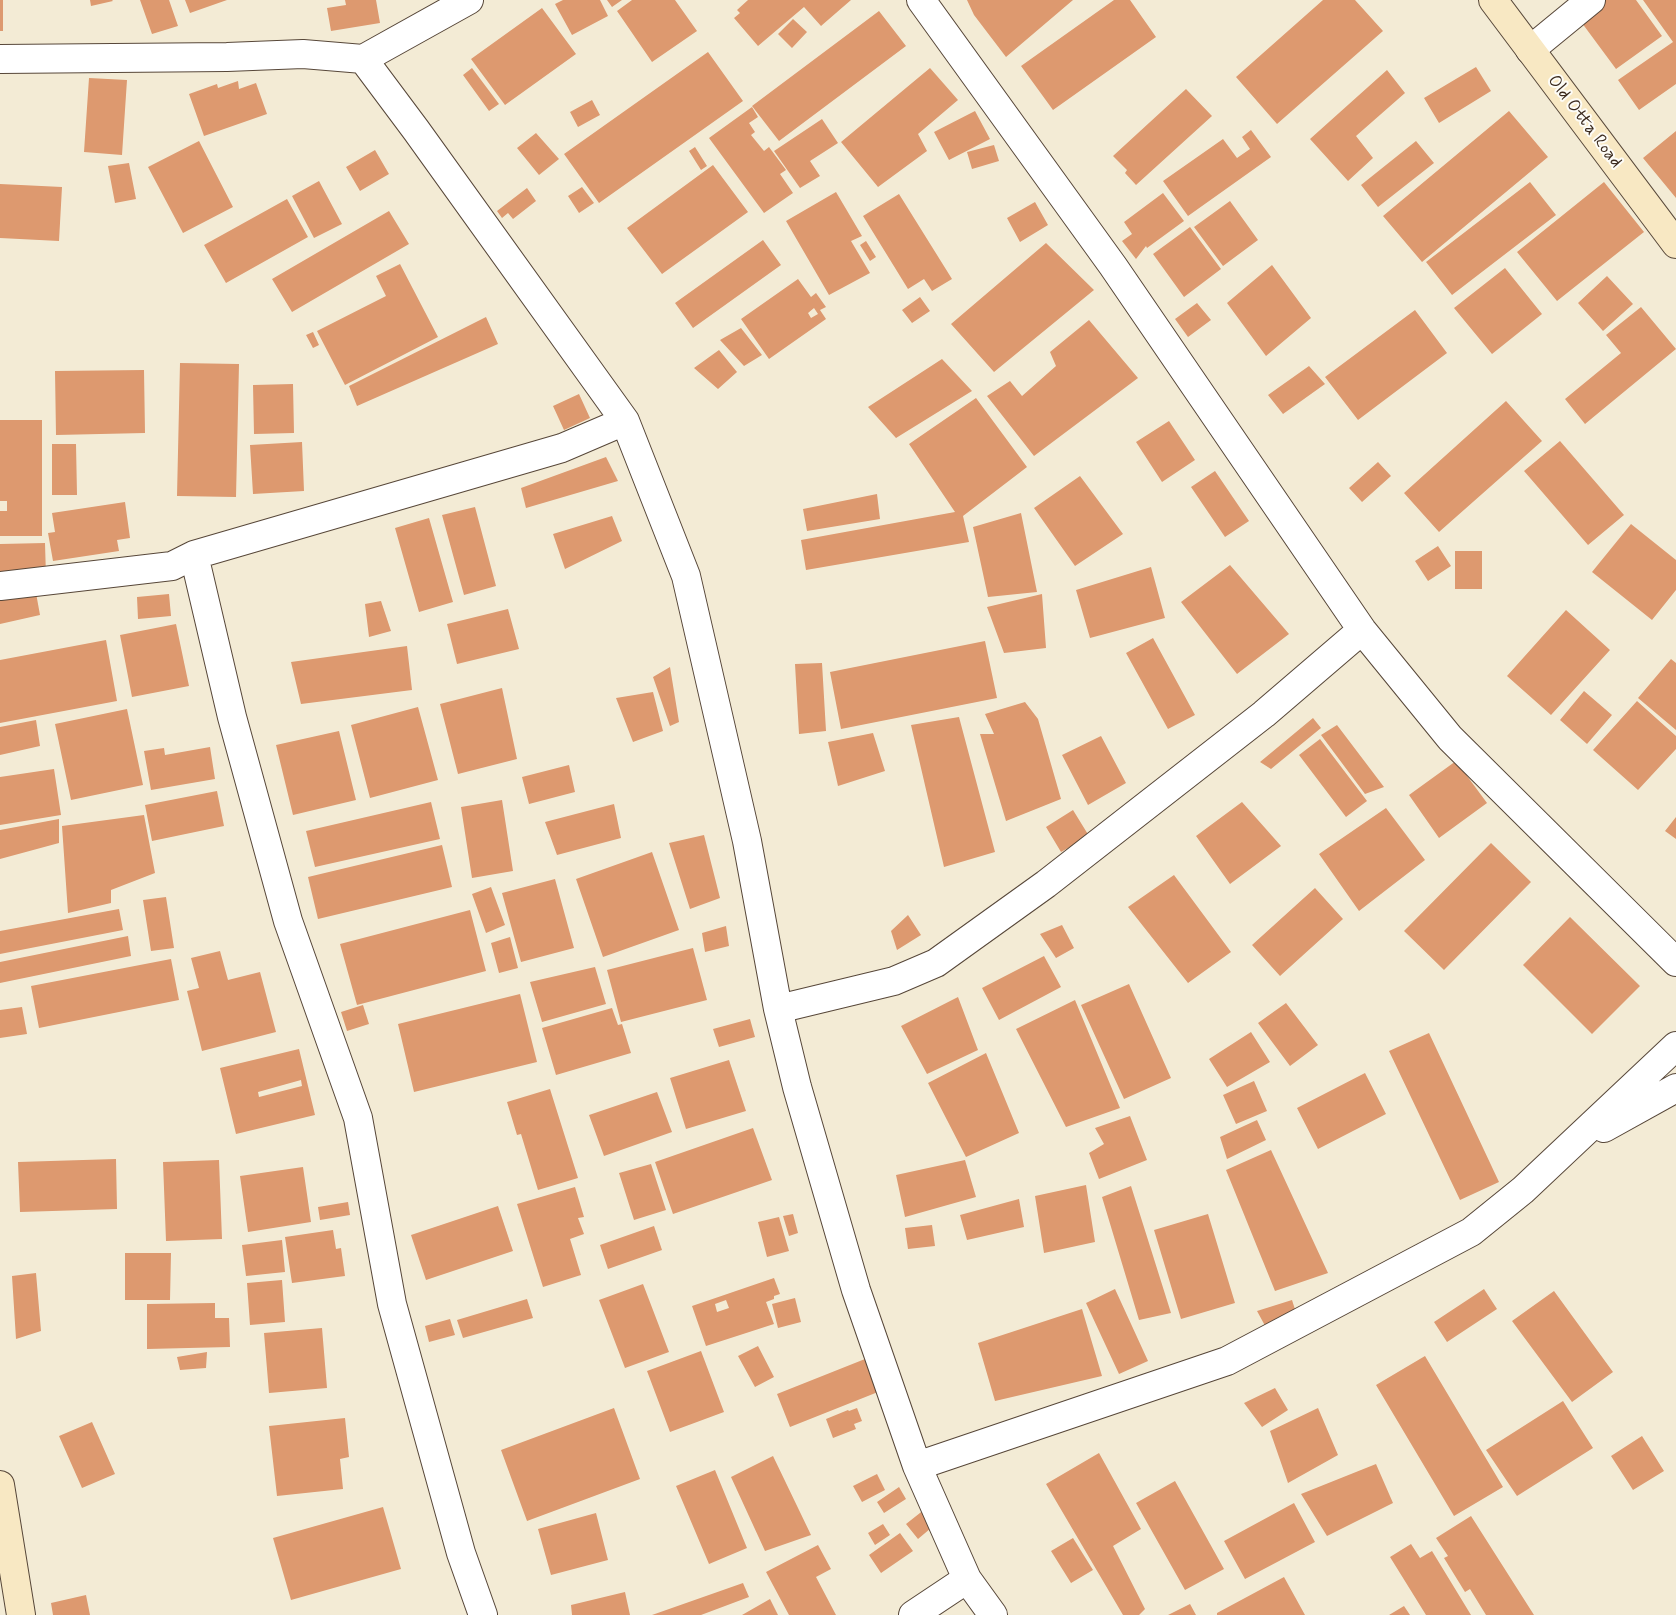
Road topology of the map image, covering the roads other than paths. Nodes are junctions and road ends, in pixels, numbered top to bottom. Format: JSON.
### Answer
{"nodes":[{"id":1,"x":469,"y":0,"type":"edge"},
{"id":2,"x":921,"y":0,"type":"edge"},
{"id":3,"x":1493,"y":0,"type":"edge"},
{"id":4,"x":1591,"y":0,"type":"edge"},
{"id":5,"x":1530,"y":50,"type":"junction"},
{"id":6,"x":0,"y":59,"type":"edge"},
{"id":7,"x":363,"y":59,"type":"junction"},
{"id":8,"x":1673,"y":234,"type":"edge"},
{"id":9,"x":626,"y":422,"type":"junction"},
{"id":10,"x":194,"y":555,"type":"junction"},
{"id":11,"x":0,"y":586,"type":"edge"},
{"id":12,"x":1362,"y":630,"type":"junction"},
{"id":13,"x":1676,"y":962,"type":"edge"},
{"id":14,"x":778,"y":1009,"type":"junction"},
{"id":15,"x":1676,"y":1046,"type":"edge"},
{"id":16,"x":1676,"y":1088,"type":"edge"},
{"id":17,"x":1570,"y":1147,"type":"junction"},
{"id":18,"x":917,"y":1466,"type":"junction"},
{"id":19,"x":0,"y":1485,"type":"edge"},
{"id":20,"x":967,"y":1579,"type":"junction"},
{"id":21,"x":21,"y":1615,"type":"edge"},
{"id":22,"x":483,"y":1615,"type":"edge"},
{"id":23,"x":913,"y":1615,"type":"edge"},
{"id":24,"x":993,"y":1615,"type":"edge"}],
"edges":[{"from":1,"to":7,"type":"street"},
{"from":2,"to":12,"type":"street"},
{"from":3,"to":5,"type":"street","name":"Old Otta Road"},
{"from":4,"to":5,"type":"street"},
{"from":5,"to":8,"type":"street","name":"Old Otta Road"},
{"from":6,"to":7,"type":"street"},
{"from":7,"to":9,"type":"street"},
{"from":9,"to":10,"type":"street"},
{"from":9,"to":14,"type":"street"},
{"from":10,"to":11,"type":"street"},
{"from":10,"to":22,"type":"street"},
{"from":12,"to":13,"type":"street"},
{"from":12,"to":14,"type":"street"},
{"from":14,"to":18,"type":"street"},
{"from":15,"to":17,"type":"street"},
{"from":16,"to":17,"type":"street"},
{"from":17,"to":18,"type":"street"},
{"from":18,"to":20,"type":"street"},
{"from":19,"to":21,"type":"street"},
{"from":20,"to":23,"type":"street"},
{"from":20,"to":24,"type":"street"}]}
